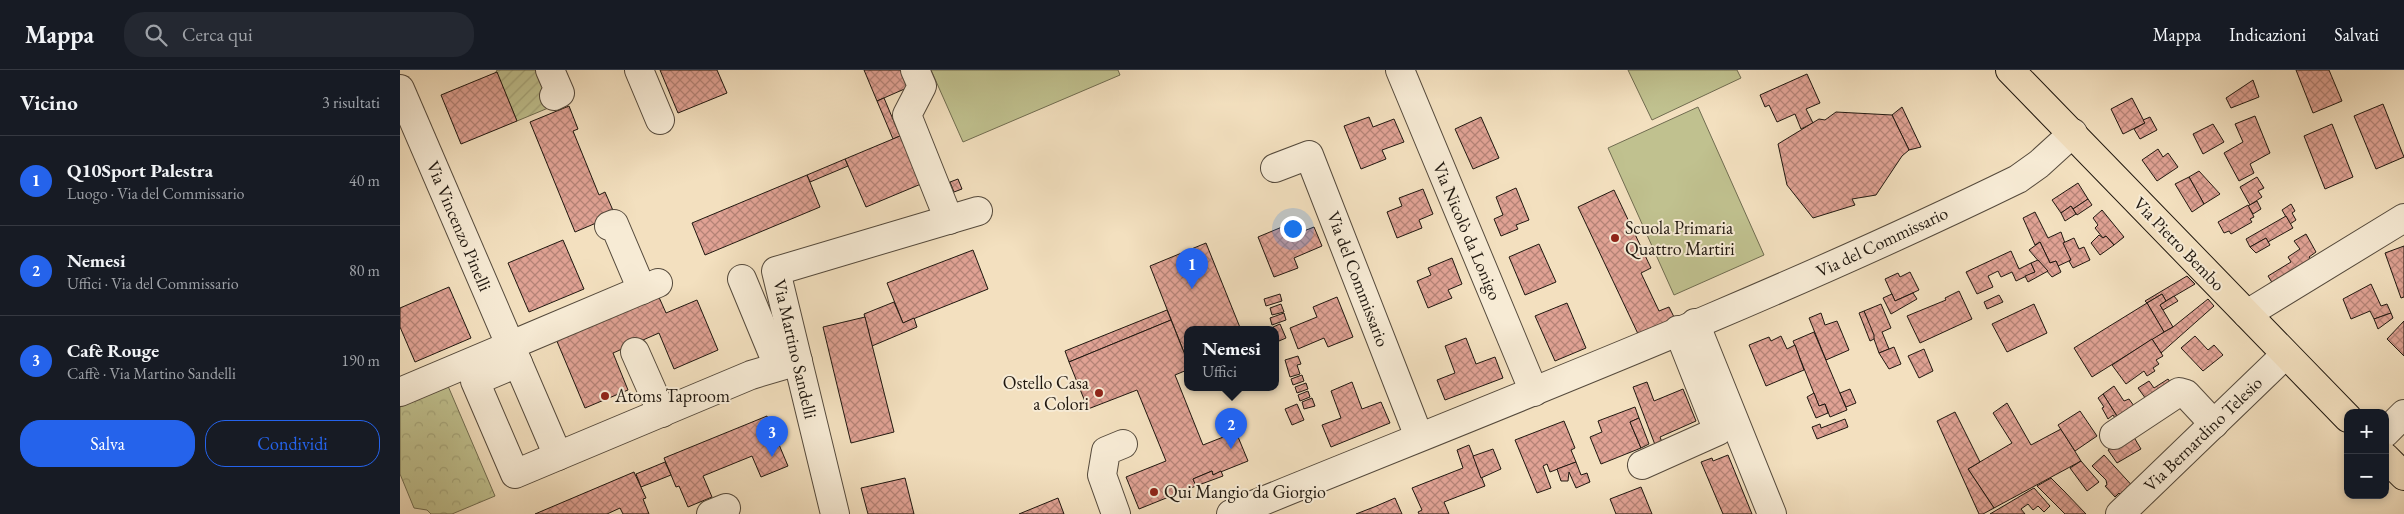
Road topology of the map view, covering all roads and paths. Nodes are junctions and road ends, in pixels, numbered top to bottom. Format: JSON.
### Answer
{"nodes":[{"id":1,"x":408,"y":70,"type":"edge"},
{"id":2,"x":640,"y":70,"type":"edge"},
{"id":3,"x":915,"y":70,"type":"edge"},
{"id":4,"x":1400,"y":70,"type":"edge"},
{"id":5,"x":2010,"y":70,"type":"edge"},
{"id":6,"x":400,"y":73,"type":"edge"},
{"id":7,"x":400,"y":89,"type":"edge"},
{"id":8,"x":660,"y":120,"type":"dead end"},
{"id":9,"x":2073,"y":133,"type":"junction"},
{"id":10,"x":1275,"y":168,"type":"dead end"},
{"id":11,"x":978,"y":211,"type":"dead end"},
{"id":12,"x":2404,"y":218,"type":"edge"},
{"id":13,"x":949,"y":220,"type":"junction"},
{"id":14,"x":609,"y":226,"type":"dead end"},
{"id":15,"x":742,"y":279,"type":"dead end"},
{"id":16,"x":2247,"y":314,"type":"junction"},
{"id":17,"x":1687,"y":326,"type":"junction"},
{"id":18,"x":636,"y":352,"type":"dead end"},
{"id":19,"x":514,"y":354,"type":"junction"},
{"id":20,"x":2285,"y":355,"type":"junction"},
{"id":21,"x":788,"y":363,"type":"junction"},
{"id":22,"x":400,"y":392,"type":"edge"},
{"id":23,"x":1534,"y":392,"type":"junction"},
{"id":24,"x":662,"y":413,"type":"junction"},
{"id":25,"x":2344,"y":414,"type":"edge"},
{"id":26,"x":2404,"y":414,"type":"edge"},
{"id":27,"x":2214,"y":424,"type":"junction"},
{"id":28,"x":2389,"y":429,"type":"edge"},
{"id":29,"x":2114,"y":435,"type":"dead end"},
{"id":30,"x":1419,"y":437,"type":"junction"},
{"id":31,"x":1123,"y":444,"type":"dead end"},
{"id":32,"x":558,"y":456,"type":"junction"},
{"id":33,"x":2389,"y":461,"type":"edge"},
{"id":34,"x":1642,"y":465,"type":"dead end"},
{"id":35,"x":2404,"y":476,"type":"edge"},
{"id":36,"x":835,"y":514,"type":"edge"},
{"id":37,"x":1116,"y":514,"type":"edge"},
{"id":38,"x":1231,"y":514,"type":"edge"},
{"id":39,"x":1772,"y":514,"type":"edge"},
{"id":40,"x":2120,"y":514,"type":"edge"}],
"edges":[{"from":1,"to":6,"type":"street"},
{"from":2,"to":8,"type":"street"},
{"from":3,"to":13,"type":"street"},
{"from":4,"to":23,"type":"street","name":"Via Nicolò da Lonigo"},
{"from":5,"to":9,"type":"main road","name":"Via Pietro Bembo"},
{"from":7,"to":19,"type":"street","name":"Via Vincenzo Pinelli"},
{"from":9,"to":16,"type":"main road","name":"Via Pietro Bembo"},
{"from":9,"to":17,"type":"street","name":"Via del Commissario"},
{"from":10,"to":30,"type":"street","name":"Via del Commissario"},
{"from":11,"to":13,"type":"street","name":"Via Martino Sandelli"},
{"from":12,"to":16,"type":"street"},
{"from":13,"to":21,"type":"street","name":"Via Martino Sandelli"},
{"from":14,"to":19,"type":"street"},
{"from":15,"to":21,"type":"street"},
{"from":16,"to":20,"type":"main road","name":"Via Pietro Bembo"},
{"from":17,"to":23,"type":"street","name":"Via del Commissario"},
{"from":17,"to":34,"type":"street"},
{"from":17,"to":39,"type":"street"},
{"from":18,"to":24,"type":"street"},
{"from":19,"to":22,"type":"street"},
{"from":19,"to":32,"type":"street","name":"Via Vincenzo Pinelli"},
{"from":19,"to":32,"type":"street"},
{"from":20,"to":25,"type":"main road","name":"Via Pietro Bembo"},
{"from":20,"to":27,"type":"street","name":"Via Bernardino Telesio"},
{"from":21,"to":24,"type":"street"},
{"from":21,"to":36,"type":"street","name":"Via Martino Sandelli"},
{"from":23,"to":30,"type":"street","name":"Via del Commissario"},
{"from":24,"to":32,"type":"street"},
{"from":26,"to":28,"type":"street"},
{"from":27,"to":29,"type":"street"},
{"from":27,"to":40,"type":"street","name":"Via Bernardino Telesio"},
{"from":30,"to":38,"type":"street","name":"Via del Commissario"},
{"from":31,"to":37,"type":"street"},
{"from":33,"to":35,"type":"main road"}]}
